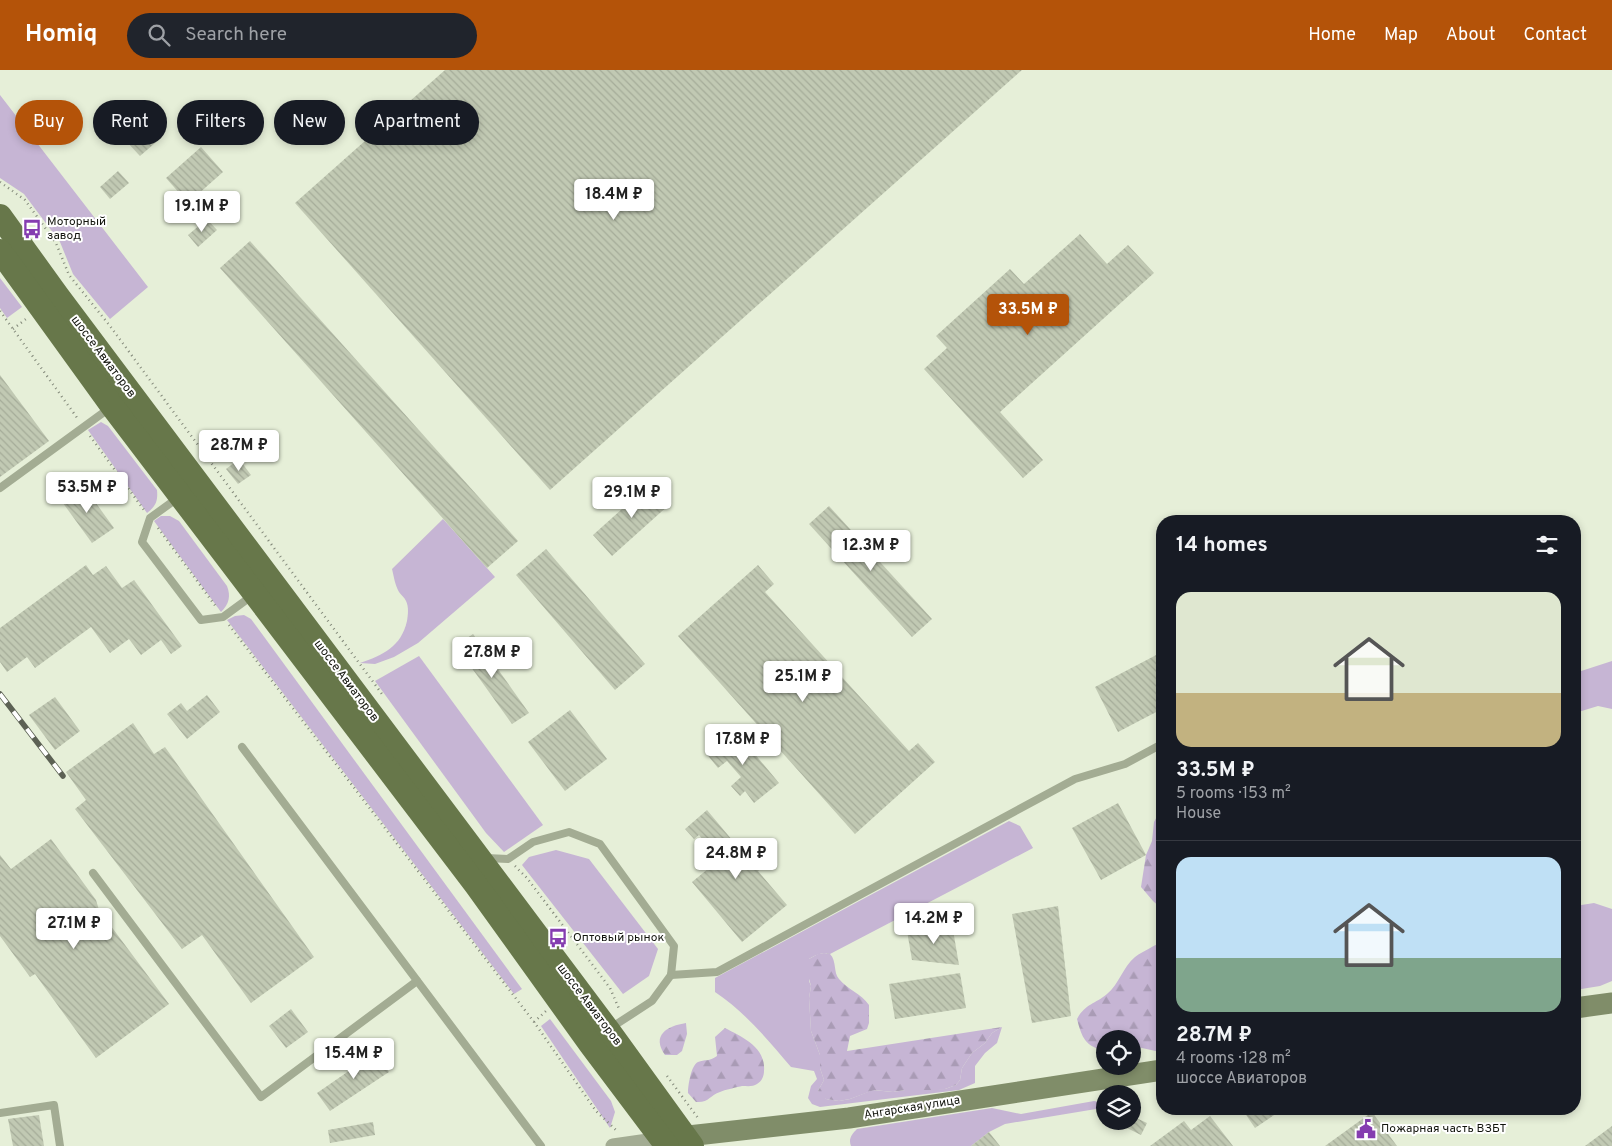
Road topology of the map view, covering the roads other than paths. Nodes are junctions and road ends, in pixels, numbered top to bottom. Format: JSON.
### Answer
{"nodes":[{"id":1,"x":0,"y":216,"type":"edge"},
{"id":2,"x":5,"y":261,"type":"edge"},
{"id":3,"x":112,"y":406,"type":"junction"},
{"id":4,"x":0,"y":488,"type":"edge"},
{"id":5,"x":181,"y":496,"type":"junction"},
{"id":6,"x":255,"y":594,"type":"junction"},
{"id":7,"x":242,"y":747,"type":"dead end"},
{"id":8,"x":1156,"y":747,"type":"edge"},
{"id":9,"x":478,"y":857,"type":"junction"},
{"id":10,"x":93,"y":873,"type":"dead end"},
{"id":11,"x":671,"y":975,"type":"junction"},
{"id":12,"x":417,"y":981,"type":"junction"},
{"id":13,"x":1612,"y":1003,"type":"edge"},
{"id":14,"x":1581,"y":1007,"type":"edge"},
{"id":15,"x":616,"y":1025,"type":"junction"},
{"id":16,"x":1156,"y":1071,"type":"edge"},
{"id":17,"x":0,"y":1113,"type":"edge"},
{"id":18,"x":683,"y":1140,"type":"edge"},
{"id":19,"x":60,"y":1146,"type":"edge"},
{"id":20,"x":541,"y":1146,"type":"edge"},
{"id":21,"x":613,"y":1146,"type":"edge"}],
"edges":[{"from":1,"to":9,"type":"main road","name":"шоссе Авиаторов"},
{"from":2,"to":3,"type":"main road","name":"шоссе Авиаторов"},
{"from":3,"to":4,"type":"lane"},
{"from":3,"to":5,"type":"main road","name":"шоссе Авиаторов"},
{"from":5,"to":6,"type":"main road","name":"шоссе Авиаторов"},
{"from":5,"to":6,"type":"lane"},
{"from":6,"to":18,"type":"main road","name":"шоссе Авиаторов"},
{"from":7,"to":12,"type":"lane"},
{"from":8,"to":11,"type":"lane"},
{"from":9,"to":11,"type":"lane"},
{"from":9,"to":15,"type":"main road","name":"шоссе Авиаторов"},
{"from":10,"to":12,"type":"lane"},
{"from":11,"to":15,"type":"lane"},
{"from":12,"to":20,"type":"lane"},
{"from":13,"to":14,"type":"main road"},
{"from":15,"to":18,"type":"main road","name":"шоссе Авиаторов"},
{"from":16,"to":18,"type":"main road","name":"Ангарская улица"},
{"from":17,"to":19,"type":"lane"},
{"from":18,"to":21,"type":"street"}]}
